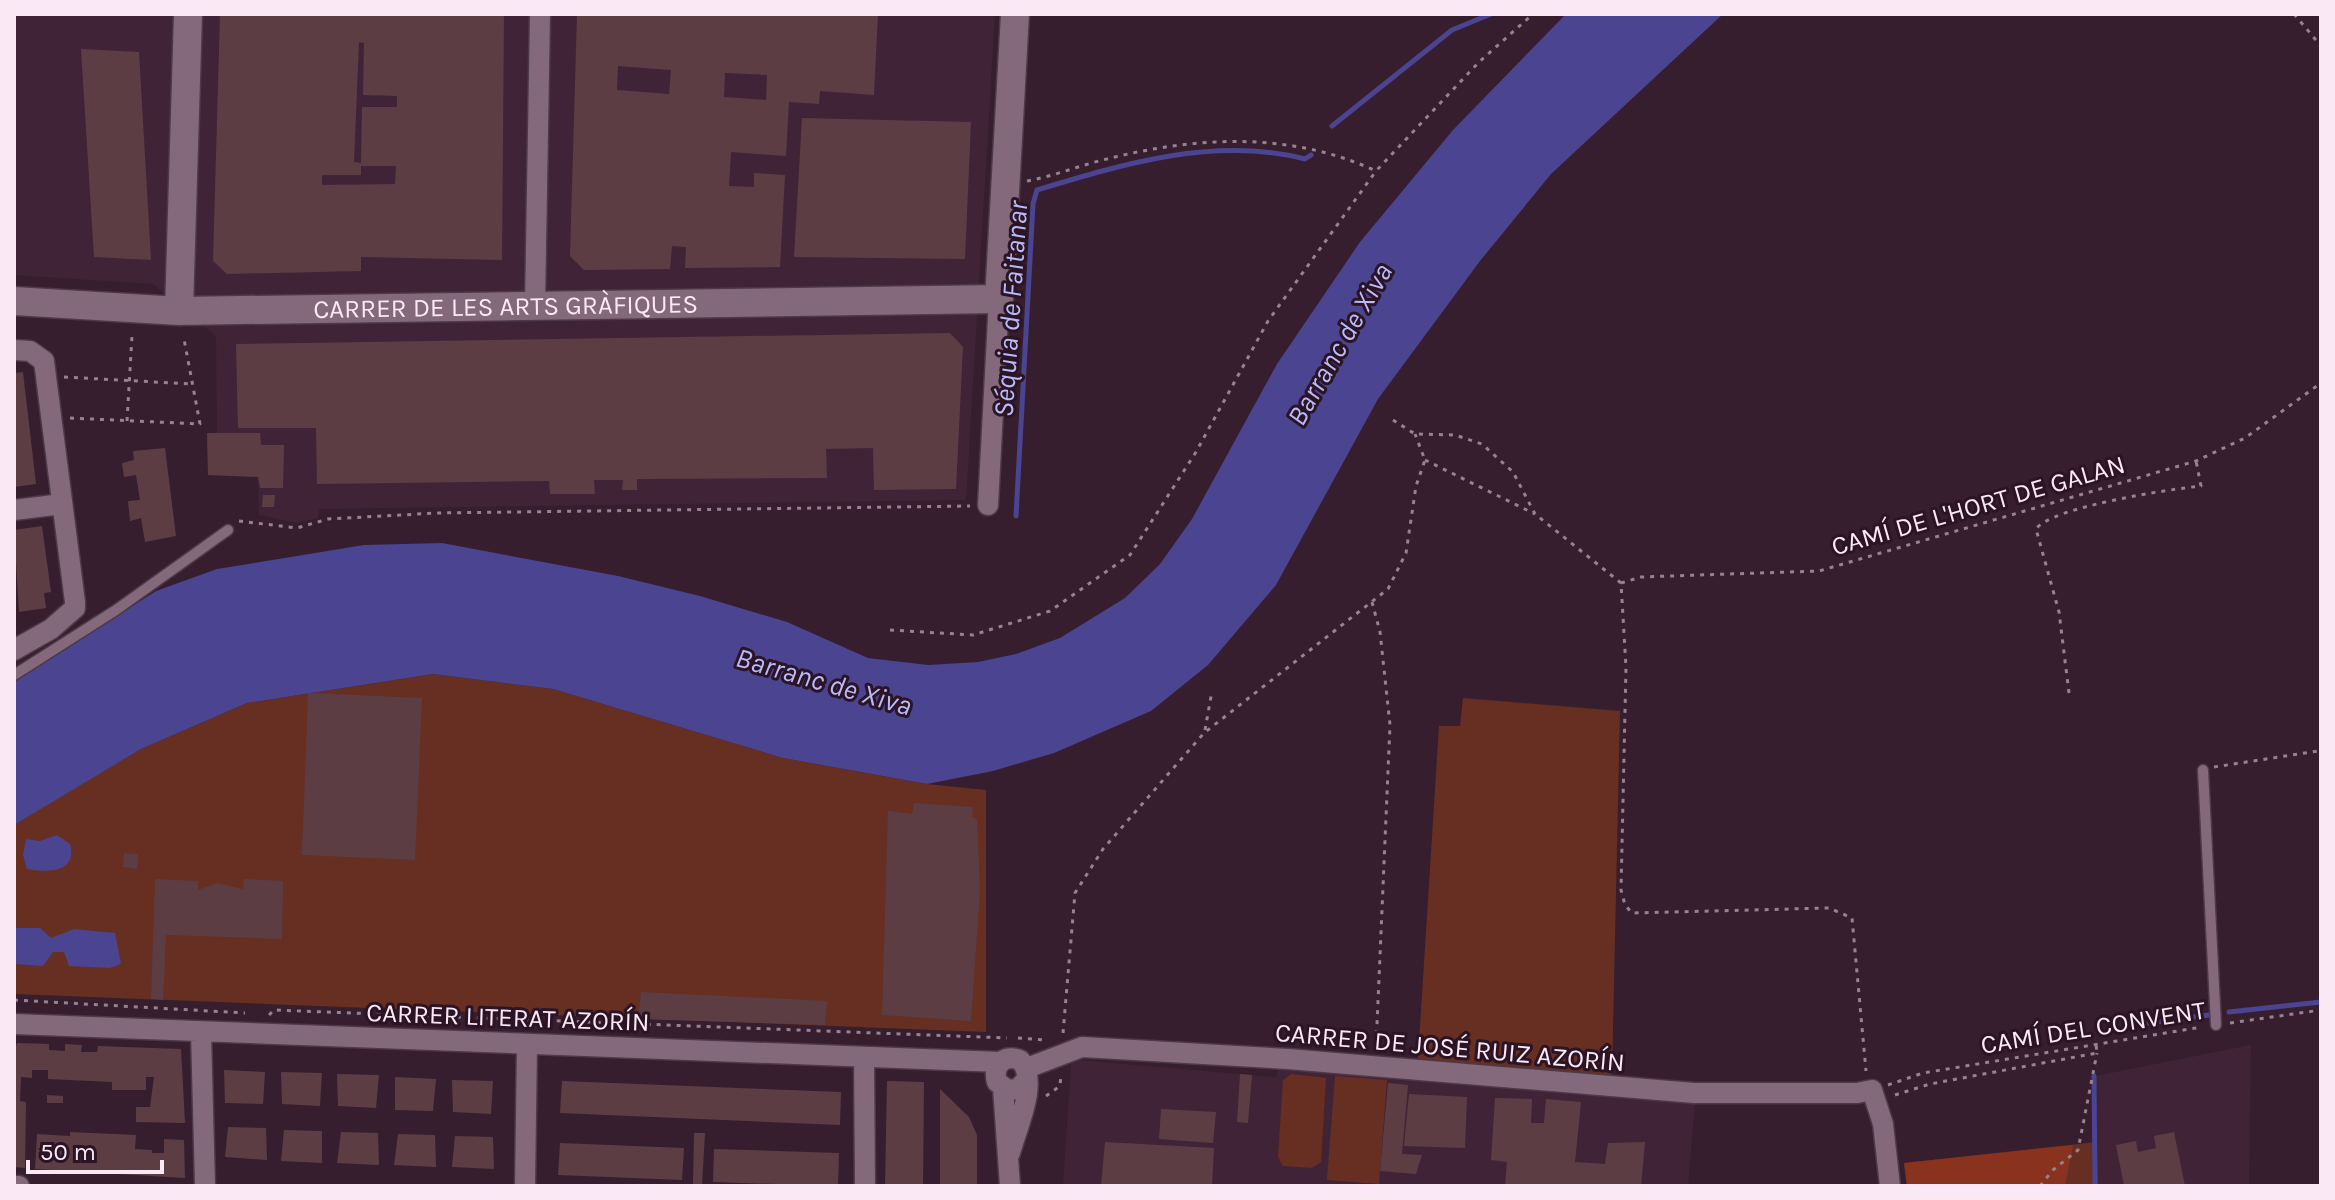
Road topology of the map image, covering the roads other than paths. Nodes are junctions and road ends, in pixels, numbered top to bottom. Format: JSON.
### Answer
{"nodes":[{"id":1,"x":188,"y":14,"type":"edge"},
{"id":2,"x":540,"y":14,"type":"edge"},
{"id":3,"x":1015,"y":14,"type":"edge"},
{"id":4,"x":999,"y":299,"type":"junction"},
{"id":5,"x":14,"y":301,"type":"edge"},
{"id":6,"x":535,"y":306,"type":"junction"},
{"id":7,"x":181,"y":325,"type":"junction"},
{"id":8,"x":14,"y":350,"type":"edge"},
{"id":9,"x":62,"y":504,"type":"junction"},
{"id":10,"x":988,"y":505,"type":"road end"},
{"id":11,"x":14,"y":510,"type":"edge"},
{"id":12,"x":228,"y":530,"type":"road end"},
{"id":13,"x":14,"y":650,"type":"edge"},
{"id":14,"x":14,"y":675,"type":"edge"},
{"id":15,"x":2203,"y":770,"type":"road end"},
{"id":16,"x":14,"y":1024,"type":"edge"},
{"id":17,"x":2216,"y":1025,"type":"road end"},
{"id":18,"x":201,"y":1032,"type":"junction"},
{"id":19,"x":527,"y":1044,"type":"junction"},
{"id":20,"x":864,"y":1058,"type":"junction"},
{"id":21,"x":1000,"y":1062,"type":"junction"},
{"id":22,"x":1027,"y":1073,"type":"junction"},
{"id":23,"x":1003,"y":1088,"type":"junction"},
{"id":24,"x":1010,"y":1153,"type":"junction"},
{"id":25,"x":205,"y":1186,"type":"edge"},
{"id":26,"x":525,"y":1186,"type":"edge"},
{"id":27,"x":865,"y":1186,"type":"edge"},
{"id":28,"x":1010,"y":1186,"type":"edge"},
{"id":29,"x":1890,"y":1186,"type":"edge"}],
"edges":[{"from":1,"to":7,"type":"street"},
{"from":2,"to":6,"type":"street"},
{"from":3,"to":4,"type":"street"},
{"from":4,"to":6,"type":"street","name":"CARRER DE LES ARTS GRÀFIQUES"},
{"from":4,"to":10,"type":"street"},
{"from":5,"to":7,"type":"street","name":"CARRER DE LES ARTS GRÀFIQUES"},
{"from":6,"to":7,"type":"street","name":"CARRER DE LES ARTS GRÀFIQUES"},
{"from":8,"to":9,"type":"street"},
{"from":9,"to":11,"type":"street"},
{"from":9,"to":13,"type":"street"},
{"from":12,"to":14,"type":"lane"},
{"from":15,"to":17,"type":"lane"},
{"from":16,"to":18,"type":"street","name":"CARRER LITERAT AZORÍN"},
{"from":18,"to":19,"type":"street","name":"CARRER LITERAT AZORÍN"},
{"from":18,"to":25,"type":"street"},
{"from":19,"to":20,"type":"street","name":"CARRER LITERAT AZORÍN"},
{"from":19,"to":26,"type":"street"},
{"from":20,"to":21,"type":"street","name":"CARRER LITERAT AZORÍN"},
{"from":20,"to":27,"type":"street"},
{"from":21,"to":22,"type":"street"},
{"from":21,"to":23,"type":"street"},
{"from":22,"to":23,"type":"street"},
{"from":22,"to":24,"type":"street"},
{"from":22,"to":29,"type":"street","name":"CARRER DE JOSÉ RUIZ AZORÍN"},
{"from":23,"to":24,"type":"street"},
{"from":24,"to":28,"type":"street"}]}
